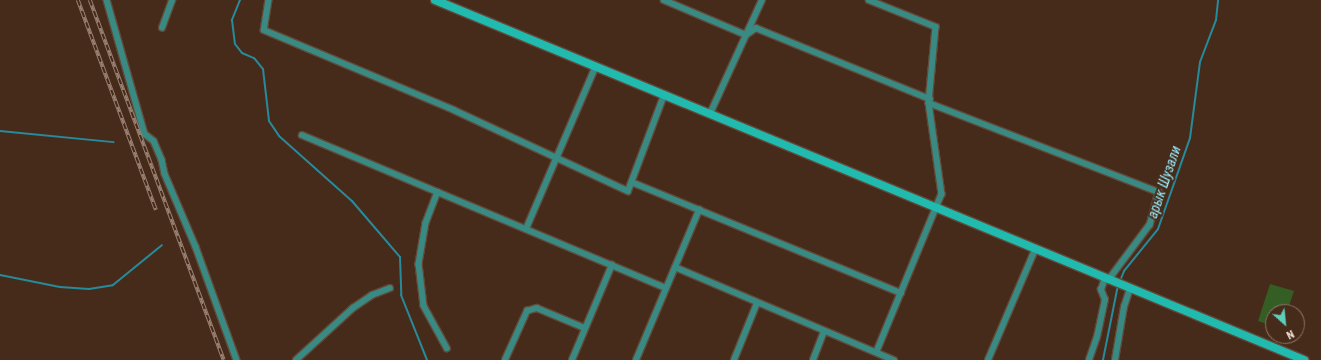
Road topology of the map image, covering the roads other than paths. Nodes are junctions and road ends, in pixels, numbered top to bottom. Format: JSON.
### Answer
{"nodes":[{"id":1,"x":108,"y":0,"type":"edge"},
{"id":2,"x":172,"y":0,"type":"edge"},
{"id":3,"x":269,"y":0,"type":"edge"},
{"id":4,"x":435,"y":0,"type":"edge"},
{"id":5,"x":664,"y":0,"type":"edge"},
{"id":6,"x":762,"y":0,"type":"edge"},
{"id":7,"x":869,"y":0,"type":"edge"},
{"id":8,"x":162,"y":28,"type":"dead end"},
{"id":9,"x":746,"y":34,"type":"junction"},
{"id":10,"x":596,"y":66,"type":"junction"},
{"id":11,"x":664,"y":95,"type":"junction"},
{"id":12,"x":929,"y":101,"type":"junction"},
{"id":13,"x":710,"y":114,"type":"junction"},
{"id":14,"x":302,"y":135,"type":"dead end"},
{"id":15,"x":557,"y":159,"type":"junction"},
{"id":16,"x":634,"y":183,"type":"junction"},
{"id":17,"x":438,"y":192,"type":"junction"},
{"id":18,"x":938,"y":209,"type":"junction"},
{"id":19,"x":699,"y":210,"type":"junction"},
{"id":20,"x":526,"y":229,"type":"junction"},
{"id":21,"x":1035,"y":250,"type":"junction"},
{"id":22,"x":612,"y":265,"type":"junction"},
{"id":23,"x":675,"y":267,"type":"junction"},
{"id":24,"x":1109,"y":280,"type":"junction"},
{"id":25,"x":1127,"y":287,"type":"junction"},
{"id":26,"x":390,"y":288,"type":"dead end"},
{"id":27,"x":666,"y":288,"type":"junction"},
{"id":28,"x":901,"y":293,"type":"junction"},
{"id":29,"x":757,"y":303,"type":"junction"},
{"id":30,"x":585,"y":328,"type":"junction"},
{"id":31,"x":824,"y":332,"type":"junction"},
{"id":32,"x":447,"y":348,"type":"dead end"},
{"id":33,"x":877,"y":352,"type":"junction"},
{"id":34,"x":887,"y":359,"type":"edge"},
{"id":35,"x":237,"y":360,"type":"edge"},
{"id":36,"x":296,"y":360,"type":"edge"},
{"id":37,"x":505,"y":360,"type":"edge"},
{"id":38,"x":572,"y":360,"type":"edge"},
{"id":39,"x":636,"y":360,"type":"edge"},
{"id":40,"x":734,"y":360,"type":"edge"},
{"id":41,"x":813,"y":360,"type":"edge"},
{"id":42,"x":894,"y":360,"type":"edge"},
{"id":43,"x":988,"y":360,"type":"edge"},
{"id":44,"x":1089,"y":360,"type":"edge"},
{"id":45,"x":1115,"y":360,"type":"edge"},
{"id":46,"x":1304,"y":360,"type":"edge"}],
"edges":[{"from":1,"to":35,"type":"street"},
{"from":2,"to":8,"type":"street"},
{"from":3,"to":15,"type":"street"},
{"from":4,"to":10,"type":"main road"},
{"from":5,"to":9,"type":"street"},
{"from":6,"to":9,"type":"street"},
{"from":7,"to":12,"type":"street"},
{"from":9,"to":12,"type":"street"},
{"from":9,"to":13,"type":"street"},
{"from":10,"to":11,"type":"main road"},
{"from":10,"to":15,"type":"street"},
{"from":11,"to":13,"type":"main road"},
{"from":11,"to":16,"type":"street"},
{"from":12,"to":18,"type":"street"},
{"from":12,"to":24,"type":"street"},
{"from":13,"to":18,"type":"main road"},
{"from":14,"to":17,"type":"street"},
{"from":15,"to":16,"type":"street"},
{"from":15,"to":20,"type":"street"},
{"from":16,"to":19,"type":"street"},
{"from":17,"to":20,"type":"street"},
{"from":17,"to":32,"type":"street"},
{"from":18,"to":21,"type":"main road"},
{"from":18,"to":28,"type":"street"},
{"from":19,"to":23,"type":"street"},
{"from":19,"to":28,"type":"street"},
{"from":20,"to":22,"type":"street"},
{"from":21,"to":24,"type":"main road"},
{"from":21,"to":43,"type":"street"},
{"from":22,"to":27,"type":"street"},
{"from":22,"to":30,"type":"street"},
{"from":23,"to":27,"type":"street"},
{"from":23,"to":29,"type":"street"},
{"from":24,"to":25,"type":"main road"},
{"from":24,"to":44,"type":"street"},
{"from":25,"to":45,"type":"street"},
{"from":25,"to":46,"type":"main road"},
{"from":26,"to":36,"type":"street"},
{"from":27,"to":39,"type":"street"},
{"from":28,"to":33,"type":"street"},
{"from":29,"to":31,"type":"street"},
{"from":29,"to":40,"type":"street"},
{"from":30,"to":37,"type":"street"},
{"from":30,"to":38,"type":"street"},
{"from":31,"to":33,"type":"street"},
{"from":31,"to":41,"type":"street"},
{"from":33,"to":34,"type":"street"},
{"from":34,"to":42,"type":"street"}]}
